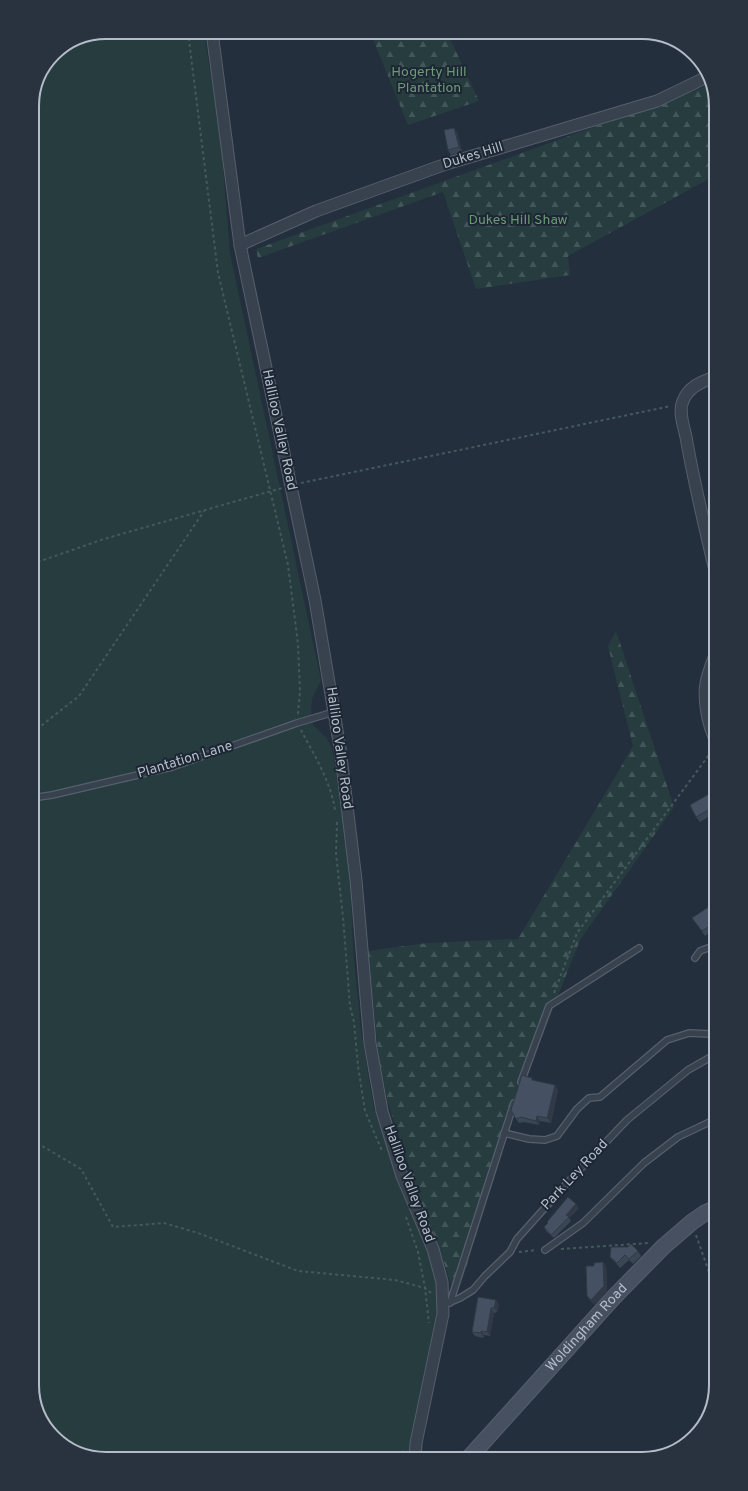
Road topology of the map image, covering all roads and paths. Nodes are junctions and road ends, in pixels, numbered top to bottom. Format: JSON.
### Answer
{"nodes":[{"id":1,"x":189,"y":39,"type":"edge"},
{"id":2,"x":213,"y":39,"type":"edge"},
{"id":3,"x":703,"y":79,"type":"edge"},
{"id":4,"x":240,"y":245,"type":"junction"},
{"id":5,"x":709,"y":380,"type":"edge"},
{"id":6,"x":682,"y":402,"type":"junction"},
{"id":7,"x":291,"y":485,"type":"junction"},
{"id":8,"x":270,"y":493,"type":"junction"},
{"id":9,"x":204,"y":511,"type":"junction"},
{"id":10,"x":709,"y":545,"type":"edge"},
{"id":11,"x":39,"y":562,"type":"edge"},
{"id":12,"x":709,"y":671,"type":"edge"},
{"id":13,"x":334,"y":712,"type":"junction"},
{"id":14,"x":709,"y":722,"type":"edge"},
{"id":15,"x":298,"y":723,"type":"junction"},
{"id":16,"x":39,"y":727,"type":"edge"},
{"id":17,"x":709,"y":754,"type":"edge"},
{"id":18,"x":39,"y":797,"type":"edge"},
{"id":19,"x":639,"y":948,"type":"dead end"},
{"id":20,"x":709,"y":948,"type":"edge"},
{"id":21,"x":695,"y":958,"type":"dead end"},
{"id":22,"x":549,"y":1006,"type":"junction"},
{"id":23,"x":709,"y":1034,"type":"edge"},
{"id":24,"x":709,"y":1058,"type":"edge"},
{"id":25,"x":519,"y":1088,"type":"edge"},
{"id":26,"x":516,"y":1095,"type":"edge"},
{"id":27,"x":709,"y":1122,"type":"edge"},
{"id":28,"x":504,"y":1133,"type":"junction"},
{"id":29,"x":39,"y":1144,"type":"edge"},
{"id":30,"x":709,"y":1211,"type":"edge"},
{"id":31,"x":692,"y":1222,"type":"junction"},
{"id":32,"x":654,"y":1243,"type":"dead end"},
{"id":33,"x":545,"y":1250,"type":"junction"},
{"id":34,"x":510,"y":1252,"type":"junction"},
{"id":35,"x":709,"y":1272,"type":"edge"},
{"id":36,"x":425,"y":1288,"type":"dead end"},
{"id":37,"x":447,"y":1303,"type":"junction"},
{"id":38,"x":415,"y":1452,"type":"edge"},
{"id":39,"x":474,"y":1452,"type":"edge"}],
"edges":[{"from":1,"to":8,"type":"path"},
{"from":2,"to":4,"type":"street","name":"Halliloo Valley Road"},
{"from":3,"to":4,"type":"street","name":"Dukes Hill"},
{"from":4,"to":7,"type":"street","name":"Halliloo Valley Road"},
{"from":5,"to":6,"type":"street"},
{"from":6,"to":7,"type":"path"},
{"from":6,"to":10,"type":"street"},
{"from":7,"to":8,"type":"path"},
{"from":7,"to":13,"type":"street","name":"Halliloo Valley Road"},
{"from":8,"to":9,"type":"path"},
{"from":8,"to":15,"type":"path"},
{"from":9,"to":11,"type":"path"},
{"from":9,"to":16,"type":"path"},
{"from":12,"to":14,"type":"street"},
{"from":13,"to":15,"type":"lane","name":"Plantation Lane"},
{"from":13,"to":37,"type":"street","name":"Halliloo Valley Road"},
{"from":15,"to":18,"type":"lane","name":"Plantation Lane"},
{"from":17,"to":22,"type":"path"},
{"from":19,"to":22,"type":"lane"},
{"from":20,"to":21,"type":"lane"},
{"from":22,"to":25,"type":"lane"},
{"from":23,"to":28,"type":"lane"},
{"from":24,"to":34,"type":"lane","name":"Park Ley Road"},
{"from":26,"to":28,"type":"lane"},
{"from":27,"to":33,"type":"lane"},
{"from":28,"to":37,"type":"lane"},
{"from":29,"to":36,"type":"path"},
{"from":30,"to":31,"type":"street","name":"Woldingham Road"},
{"from":31,"to":35,"type":"path"},
{"from":31,"to":39,"type":"street","name":"Woldingham Road"},
{"from":32,"to":33,"type":"path"},
{"from":33,"to":34,"type":"path"},
{"from":34,"to":37,"type":"lane","name":"Park Ley Road"},
{"from":37,"to":38,"type":"street","name":"Halliloo Valley Road"}]}
